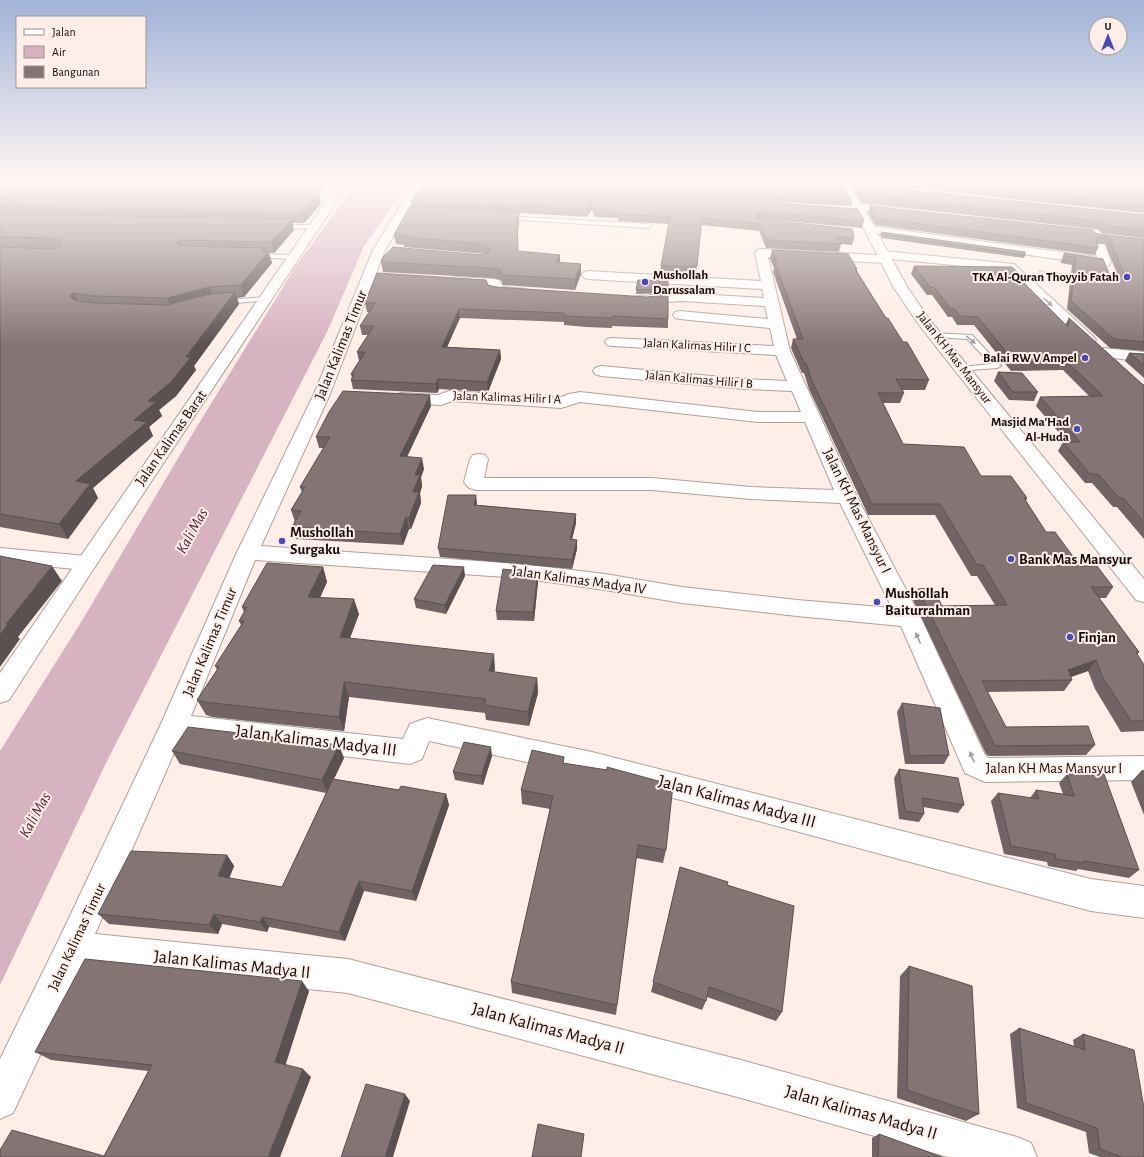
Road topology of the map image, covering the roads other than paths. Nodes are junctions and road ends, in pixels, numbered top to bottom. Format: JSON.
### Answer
{"nodes":[{"id":1,"x":307,"y":238,"type":"edge"},
{"id":2,"x":393,"y":238,"type":"edge"},
{"id":3,"x":871,"y":238,"type":"edge"},
{"id":4,"x":914,"y":238,"type":"edge"},
{"id":5,"x":1097,"y":238,"type":"edge"},
{"id":6,"x":245,"y":256,"type":"edge"},
{"id":7,"x":294,"y":257,"type":"junction"},
{"id":8,"x":884,"y":257,"type":"junction"},
{"id":9,"x":1104,"y":262,"type":"junction"},
{"id":10,"x":1110,"y":274,"type":"edge"},
{"id":11,"x":588,"y":275,"type":"dead end"},
{"id":12,"x":445,"y":280,"type":"edge"},
{"id":13,"x":764,"y":282,"type":"junction"},
{"id":14,"x":536,"y":293,"type":"edge"},
{"id":15,"x":267,"y":299,"type":"junction"},
{"id":16,"x":630,"y":299,"type":"edge"},
{"id":17,"x":214,"y":303,"type":"edge"},
{"id":18,"x":680,"y":315,"type":"dead end"},
{"id":19,"x":777,"y":324,"type":"junction"},
{"id":20,"x":934,"y":335,"type":"junction"},
{"id":21,"x":612,"y":342,"type":"dead end"},
{"id":22,"x":782,"y":351,"type":"junction"},
{"id":23,"x":1104,"y":353,"type":"junction"},
{"id":24,"x":1144,"y":357,"type":"edge"},
{"id":25,"x":961,"y":368,"type":"junction"},
{"id":26,"x":1121,"y":368,"type":"edge"},
{"id":27,"x":601,"y":371,"type":"dead end"},
{"id":28,"x":797,"y":386,"type":"junction"},
{"id":29,"x":388,"y":397,"type":"edge"},
{"id":30,"x":812,"y":417,"type":"junction"},
{"id":31,"x":479,"y":459,"type":"dead end"},
{"id":32,"x":848,"y":497,"type":"junction"},
{"id":33,"x":248,"y":552,"type":"junction"},
{"id":34,"x":0,"y":554,"type":"edge"},
{"id":35,"x":86,"y":563,"type":"junction"},
{"id":36,"x":1144,"y":594,"type":"edge"},
{"id":37,"x":909,"y":618,"type":"junction"},
{"id":38,"x":0,"y":693,"type":"edge"},
{"id":39,"x":173,"y":726,"type":"junction"},
{"id":40,"x":1144,"y":768,"type":"edge"},
{"id":41,"x":1144,"y":902,"type":"edge"},
{"id":42,"x":71,"y":951,"type":"junction"},
{"id":43,"x":0,"y":1100,"type":"edge"},
{"id":44,"x":1017,"y":1157,"type":"edge"}],
"edges":[{"from":1,"to":7,"type":"street","name":"Jalan Kalimas Barat"},
{"from":2,"to":33,"type":"street","name":"Jalan Kalimas Timur"},
{"from":3,"to":8,"type":"street","name":"Jalan KH Mas Mansyur"},
{"from":4,"to":9,"type":"street"},
{"from":5,"to":9,"type":"street"},
{"from":6,"to":7,"type":"lane"},
{"from":7,"to":15,"type":"street","name":"Jalan Kalimas Barat"},
{"from":8,"to":13,"type":"street","name":"Jalan KH Mas Mansyur I"},
{"from":8,"to":20,"type":"street","name":"Jalan KH Mas Mansyur"},
{"from":8,"to":23,"type":"street","one_way":true},
{"from":9,"to":10,"type":"street"},
{"from":11,"to":13,"type":"street"},
{"from":12,"to":14,"type":"street"},
{"from":13,"to":16,"type":"street"},
{"from":13,"to":19,"type":"street","name":"Jalan KH Mas Mansyur I"},
{"from":15,"to":17,"type":"lane"},
{"from":15,"to":35,"type":"street","name":"Jalan Kalimas Barat"},
{"from":18,"to":19,"type":"street"},
{"from":19,"to":22,"type":"street","name":"Jalan KH Mas Mansyur I"},
{"from":20,"to":25,"type":"street","name":"Jalan KH Mas Mansyur"},
{"from":20,"to":25,"type":"lane","one_way":true},
{"from":21,"to":22,"type":"street","name":"Jalan Kalimas Hilir I C"},
{"from":22,"to":28,"type":"street","name":"Jalan KH Mas Mansyur I"},
{"from":23,"to":24,"type":"street"},
{"from":23,"to":26,"type":"street"},
{"from":25,"to":36,"type":"street","name":"Jalan KH Mas Mansyur"},
{"from":27,"to":28,"type":"street","name":"Jalan Kalimas Hilir I B"},
{"from":28,"to":30,"type":"street","name":"Jalan KH Mas Mansyur I"},
{"from":29,"to":30,"type":"street","name":"Jalan Kalimas Hilir I A"},
{"from":30,"to":32,"type":"street","name":"Jalan KH Mas Mansyur I"},
{"from":31,"to":32,"type":"street"},
{"from":32,"to":37,"type":"street","name":"Jalan KH Mas Mansyur I"},
{"from":33,"to":37,"type":"street","name":"Jalan Kalimas Madya IV"},
{"from":33,"to":39,"type":"street","name":"Jalan Kalimas Timur"},
{"from":34,"to":35,"type":"street"},
{"from":35,"to":38,"type":"street","name":"Jalan Kalimas Barat"},
{"from":40,"to":37,"type":"street","name":"Jalan KH Mas Mansyur I","one_way":true},
{"from":39,"to":41,"type":"street","name":"Jalan Kalimas Madya III"},
{"from":39,"to":42,"type":"street","name":"Jalan Kalimas Timur"},
{"from":42,"to":43,"type":"street","name":"Jalan Kalimas Timur"},
{"from":42,"to":44,"type":"street","name":"Jalan Kalimas Madya II"}]}
